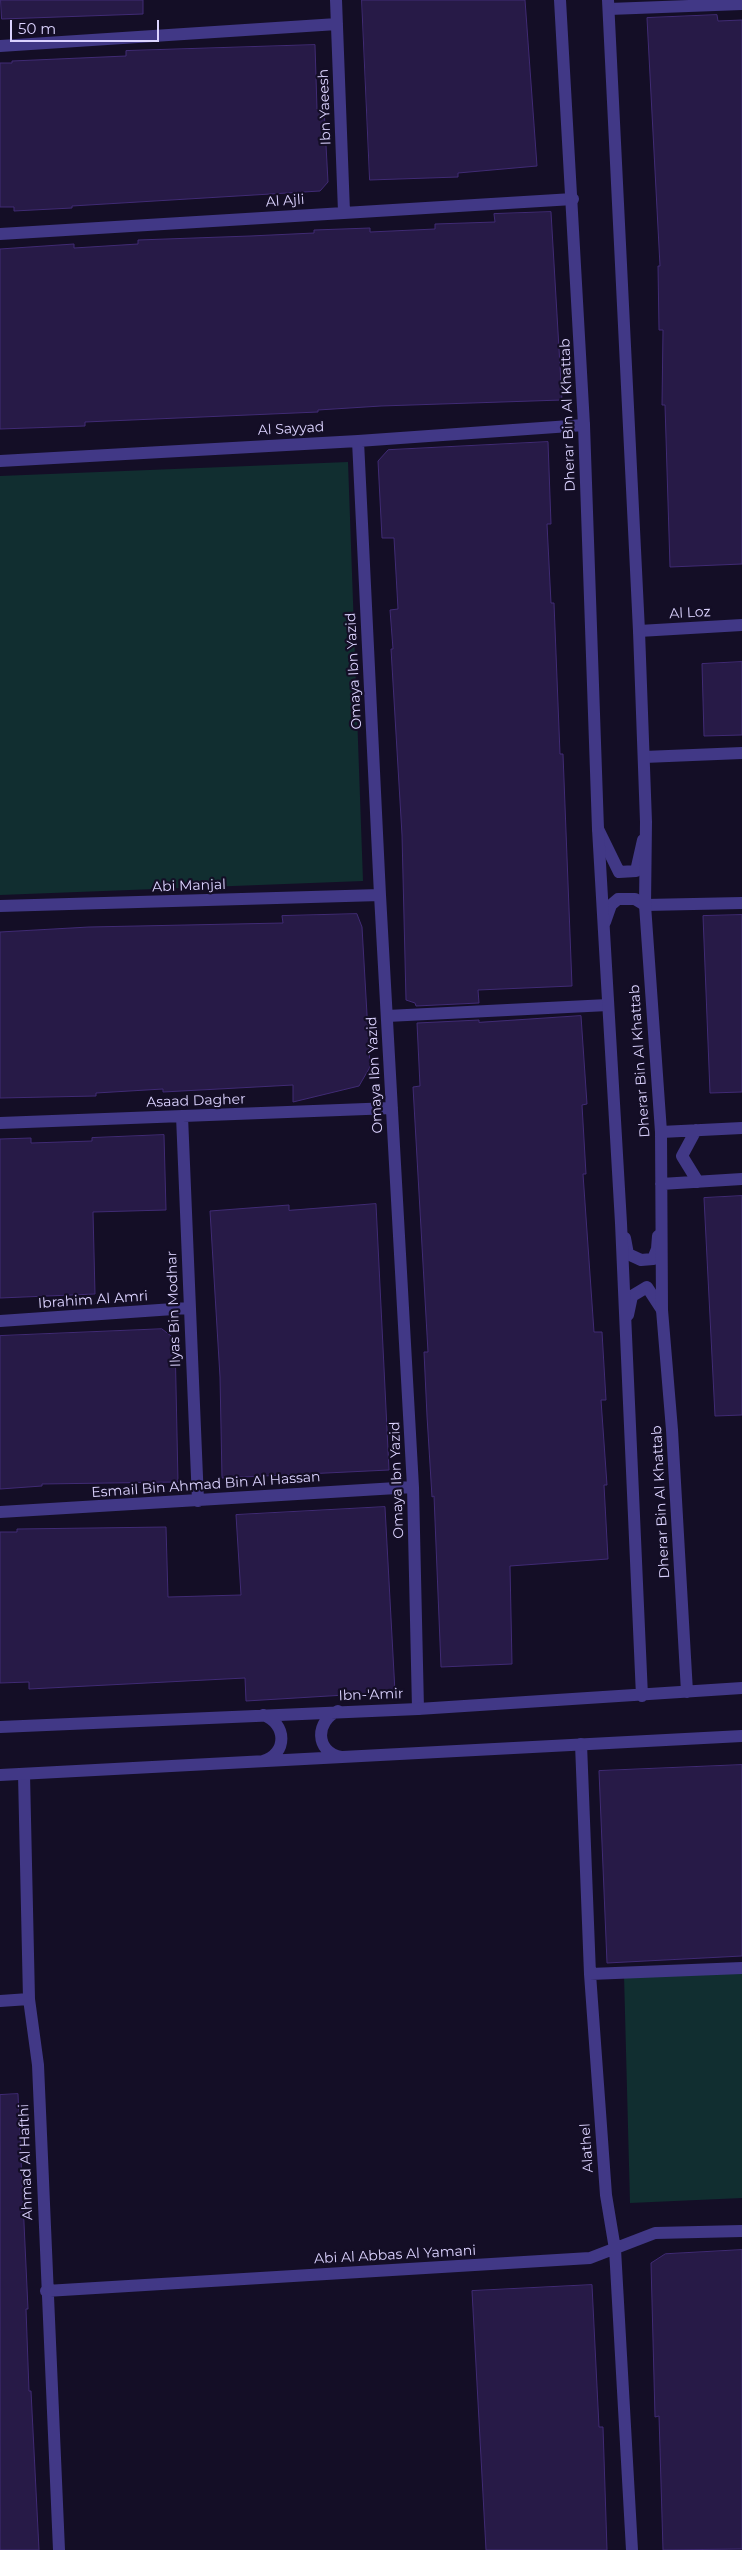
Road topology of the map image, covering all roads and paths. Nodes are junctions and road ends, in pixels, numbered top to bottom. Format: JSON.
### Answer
{"nodes":[{"id":1,"x":336,"y":0,"type":"edge"},
{"id":2,"x":560,"y":0,"type":"edge"},
{"id":3,"x":742,"y":4,"type":"edge"},
{"id":4,"x":608,"y":5,"type":"edge"},
{"id":5,"x":337,"y":24,"type":"junction"},
{"id":6,"x":0,"y":46,"type":"edge"},
{"id":7,"x":573,"y":200,"type":"junction"},
{"id":8,"x":344,"y":212,"type":"junction"},
{"id":9,"x":0,"y":234,"type":"edge"},
{"id":10,"x":584,"y":425,"type":"junction"},
{"id":11,"x":358,"y":441,"type":"junction"},
{"id":12,"x":0,"y":461,"type":"edge"},
{"id":13,"x":742,"y":625,"type":"edge"},
{"id":14,"x":639,"y":632,"type":"junction"},
{"id":15,"x":742,"y":753,"type":"edge"},
{"id":16,"x":644,"y":757,"type":"junction"},
{"id":17,"x":646,"y":822,"type":"junction"},
{"id":18,"x":598,"y":829,"type":"junction"},
{"id":19,"x":380,"y":895,"type":"junction"},
{"id":20,"x":742,"y":903,"type":"edge"},
{"id":21,"x":645,"y":905,"type":"junction"},
{"id":22,"x":0,"y":906,"type":"edge"},
{"id":23,"x":605,"y":922,"type":"junction"},
{"id":24,"x":608,"y":1005,"type":"junction"},
{"id":25,"x":387,"y":1016,"type":"junction"},
{"id":26,"x":392,"y":1108,"type":"junction"},
{"id":27,"x":182,"y":1116,"type":"junction"},
{"id":28,"x":0,"y":1123,"type":"edge"},
{"id":29,"x":742,"y":1128,"type":"edge"},
{"id":30,"x":696,"y":1130,"type":"junction"},
{"id":31,"x":660,"y":1132,"type":"junction"},
{"id":32,"x":742,"y":1179,"type":"edge"},
{"id":33,"x":698,"y":1182,"type":"junction"},
{"id":34,"x":661,"y":1184,"type":"junction"},
{"id":35,"x":659,"y":1216,"type":"junction"},
{"id":36,"x":621,"y":1223,"type":"junction"},
{"id":37,"x":188,"y":1308,"type":"junction"},
{"id":38,"x":662,"y":1310,"type":"junction"},
{"id":39,"x":0,"y":1321,"type":"edge"},
{"id":40,"x":626,"y":1326,"type":"junction"},
{"id":41,"x":413,"y":1487,"type":"junction"},
{"id":42,"x":198,"y":1501,"type":"junction"},
{"id":43,"x":0,"y":1512,"type":"edge"},
{"id":44,"x":742,"y":1688,"type":"edge"},
{"id":45,"x":687,"y":1692,"type":"junction"},
{"id":46,"x":642,"y":1696,"type":"junction"},
{"id":47,"x":418,"y":1709,"type":"junction"},
{"id":48,"x":346,"y":1711,"type":"junction"},
{"id":49,"x":257,"y":1714,"type":"junction"},
{"id":50,"x":0,"y":1728,"type":"edge"},
{"id":51,"x":742,"y":1736,"type":"edge"},
{"id":52,"x":581,"y":1744,"type":"junction"},
{"id":53,"x":345,"y":1758,"type":"junction"},
{"id":54,"x":258,"y":1762,"type":"junction"},
{"id":55,"x":24,"y":1774,"type":"junction"},
{"id":56,"x":0,"y":1775,"type":"edge"},
{"id":57,"x":742,"y":1968,"type":"edge"},
{"id":58,"x":590,"y":1974,"type":"junction"},
{"id":59,"x":29,"y":2000,"type":"junction"},
{"id":60,"x":0,"y":2001,"type":"edge"},
{"id":61,"x":742,"y":2231,"type":"edge"},
{"id":62,"x":615,"y":2249,"type":"junction"},
{"id":63,"x":46,"y":2291,"type":"junction"},
{"id":64,"x":59,"y":2550,"type":"edge"},
{"id":65,"x":632,"y":2550,"type":"edge"}],
"edges":[{"from":1,"to":5,"type":"street","name":"Ibn Yaeesh"},
{"from":2,"to":7,"type":"street","name":"Dherar Bin Al Khattab"},
{"from":3,"to":4,"type":"street"},
{"from":4,"to":14,"type":"street","name":"Dherar Bin Al Khattab"},
{"from":5,"to":6,"type":"street"},
{"from":5,"to":8,"type":"street","name":"Ibn Yaeesh"},
{"from":7,"to":8,"type":"street","name":"Al Ajli"},
{"from":7,"to":10,"type":"street","name":"Dherar Bin Al Khattab"},
{"from":8,"to":9,"type":"street","name":"Al Ajli"},
{"from":10,"to":11,"type":"street","name":"Al Sayyad"},
{"from":10,"to":18,"type":"street","name":"Dherar Bin Al Khattab"},
{"from":11,"to":12,"type":"street","name":"Al Sayyad"},
{"from":11,"to":19,"type":"street","name":"Omaya Ibn Yazid"},
{"from":13,"to":14,"type":"street","name":"Al Loz"},
{"from":14,"to":16,"type":"street","name":"Dherar Bin Al Khattab"},
{"from":15,"to":16,"type":"street"},
{"from":16,"to":17,"type":"street","name":"Dherar Bin Al Khattab"},
{"from":17,"to":18,"type":"street","name":"Dherar Bin Al Khattab"},
{"from":17,"to":21,"type":"street","name":"Dherar Bin Al Khattab"},
{"from":18,"to":23,"type":"street","name":"Dherar Bin Al Khattab"},
{"from":19,"to":22,"type":"street","name":"Abi Manjal"},
{"from":19,"to":25,"type":"street","name":"Omaya Ibn Yazid"},
{"from":20,"to":21,"type":"street"},
{"from":21,"to":23,"type":"street","name":"Dherar Bin Al Khattab"},
{"from":21,"to":31,"type":"street","name":"Dherar Bin Al Khattab"},
{"from":23,"to":24,"type":"street","name":"Dherar Bin Al Khattab"},
{"from":24,"to":25,"type":"street"},
{"from":24,"to":36,"type":"street","name":"Dherar Bin Al Khattab"},
{"from":25,"to":26,"type":"street","name":"Omaya Ibn Yazid"},
{"from":26,"to":27,"type":"street","name":"Asaad Dagher"},
{"from":26,"to":41,"type":"street","name":"Omaya Ibn Yazid"},
{"from":27,"to":28,"type":"street","name":"Asaad Dagher"},
{"from":27,"to":37,"type":"street","name":"Ilyas Bin Modhar"},
{"from":29,"to":30,"type":"street"},
{"from":30,"to":31,"type":"street"},
{"from":30,"to":33,"type":"street"},
{"from":31,"to":34,"type":"street","name":"Dherar Bin Al Khattab"},
{"from":32,"to":33,"type":"street"},
{"from":33,"to":34,"type":"street"},
{"from":34,"to":35,"type":"street","name":"Dherar Bin Al Khattab"},
{"from":35,"to":36,"type":"street","name":"Dherar Bin Al Khattab"},
{"from":35,"to":38,"type":"street","name":"Dherar Bin Al Khattab"},
{"from":36,"to":40,"type":"street","name":"Dherar Bin Al Khattab"},
{"from":37,"to":39,"type":"street","name":"Ibrahim Al Amri"},
{"from":37,"to":42,"type":"street","name":"Ilyas Bin Modhar"},
{"from":38,"to":40,"type":"street","name":"Dherar Bin Al Khattab"},
{"from":38,"to":45,"type":"street","name":"Dherar Bin Al Khattab"},
{"from":40,"to":46,"type":"street","name":"Dherar Bin Al Khattab"},
{"from":41,"to":42,"type":"street","name":"Esmail Bin Ahmad Bin Al Hassan"},
{"from":41,"to":47,"type":"street","name":"Omaya Ibn Yazid"},
{"from":42,"to":43,"type":"street","name":"Esmail Bin Ahmad Bin Al Hassan"},
{"from":44,"to":45,"type":"street","name":"Ibn-'Amir"},
{"from":45,"to":46,"type":"street","name":"Ibn-'Amir"},
{"from":46,"to":47,"type":"street","name":"Ibn-'Amir"},
{"from":47,"to":48,"type":"street","name":"Ibn-'Amir"},
{"from":48,"to":49,"type":"street","name":"Ibn-'Amir"},
{"from":48,"to":53,"type":"street"},
{"from":49,"to":50,"type":"street","name":"Ibn-'Amir"},
{"from":49,"to":54,"type":"street"},
{"from":51,"to":52,"type":"street"},
{"from":52,"to":53,"type":"street"},
{"from":52,"to":58,"type":"street","name":"Alathel"},
{"from":53,"to":54,"type":"street"},
{"from":54,"to":55,"type":"street"},
{"from":55,"to":56,"type":"street"},
{"from":55,"to":59,"type":"street","name":"Ahmad Al Hafthi"},
{"from":57,"to":58,"type":"street"},
{"from":58,"to":62,"type":"street","name":"Alathel"},
{"from":59,"to":60,"type":"street"},
{"from":59,"to":63,"type":"street","name":"Ahmad Al Hafthi"},
{"from":61,"to":62,"type":"street","name":"Abi Al Abbas Al Yamani"},
{"from":62,"to":63,"type":"street","name":"Abi Al Abbas Al Yamani"},
{"from":62,"to":65,"type":"street","name":"Alathel"},
{"from":63,"to":64,"type":"street","name":"Ahmad Al Hafthi"}]}
